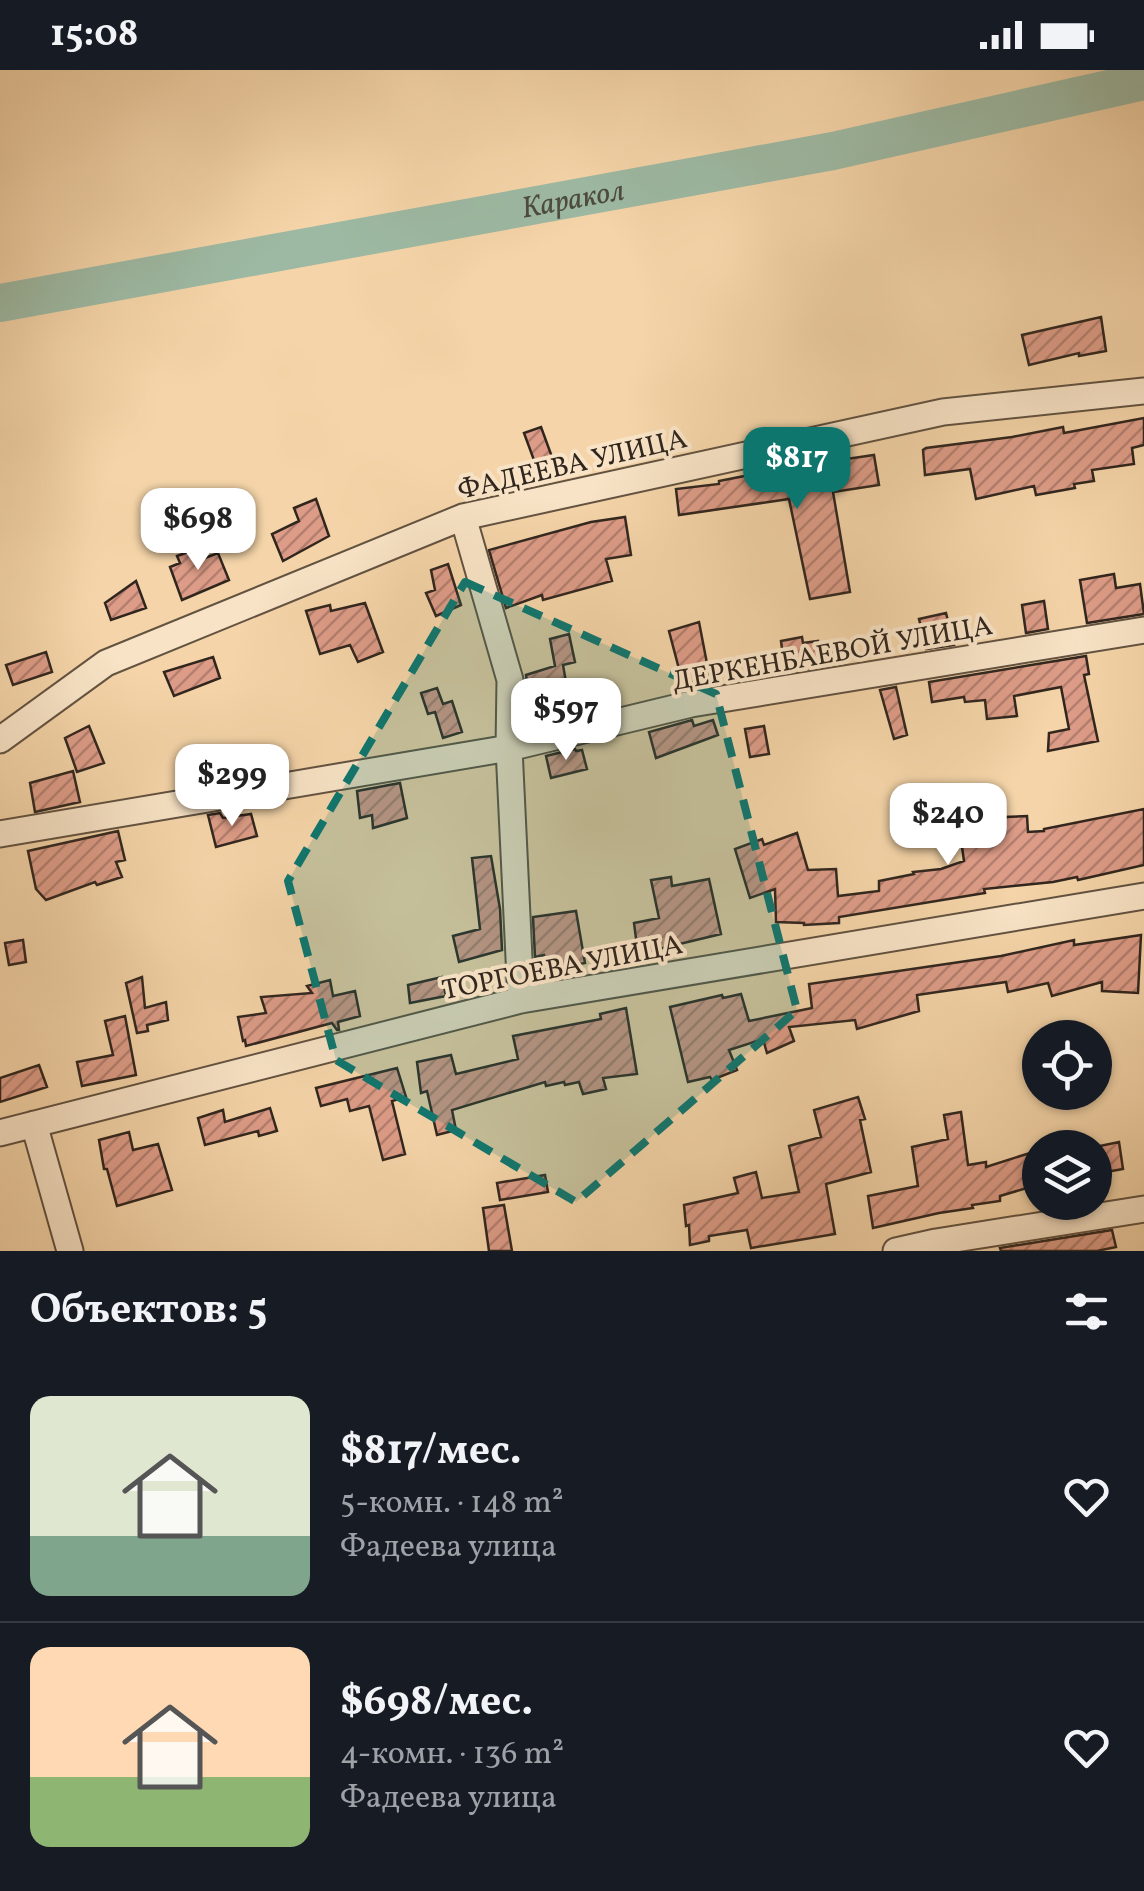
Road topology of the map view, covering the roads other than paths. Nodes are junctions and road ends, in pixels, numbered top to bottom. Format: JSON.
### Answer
{"nodes":[{"id":1,"x":1144,"y":391,"type":"edge"},
{"id":2,"x":463,"y":516,"type":"junction"},
{"id":3,"x":1144,"y":630,"type":"edge"},
{"id":4,"x":0,"y":740,"type":"edge"},
{"id":5,"x":509,"y":748,"type":"junction"},
{"id":6,"x":0,"y":834,"type":"edge"},
{"id":7,"x":1144,"y":896,"type":"edge"},
{"id":8,"x":521,"y":1000,"type":"junction"},
{"id":9,"x":34,"y":1124,"type":"junction"},
{"id":10,"x":0,"y":1133,"type":"edge"},
{"id":11,"x":1144,"y":1208,"type":"edge"},
{"id":12,"x":70,"y":1251,"type":"edge"},
{"id":13,"x":896,"y":1251,"type":"edge"}],
"edges":[{"from":1,"to":2,"type":"street","name":"ФАДЕЕВА УЛИЦА"},
{"from":2,"to":4,"type":"street","name":"ФАДЕЕВА УЛИЦА"},
{"from":2,"to":5,"type":"street"},
{"from":3,"to":5,"type":"street","name":"ДЕРКЕНБАЕВОЙ УЛИЦА"},
{"from":5,"to":6,"type":"street","name":"ДЕРКЕНБАЕВОЙ УЛИЦА"},
{"from":5,"to":8,"type":"street"},
{"from":7,"to":8,"type":"street","name":"ТОРГОЕВА УЛИЦА"},
{"from":8,"to":9,"type":"street","name":"ТОРГОЕВА УЛИЦА"},
{"from":9,"to":10,"type":"street","name":"ТОРГОЕВА УЛИЦА"},
{"from":9,"to":12,"type":"street"},
{"from":11,"to":13,"type":"street"}]}
